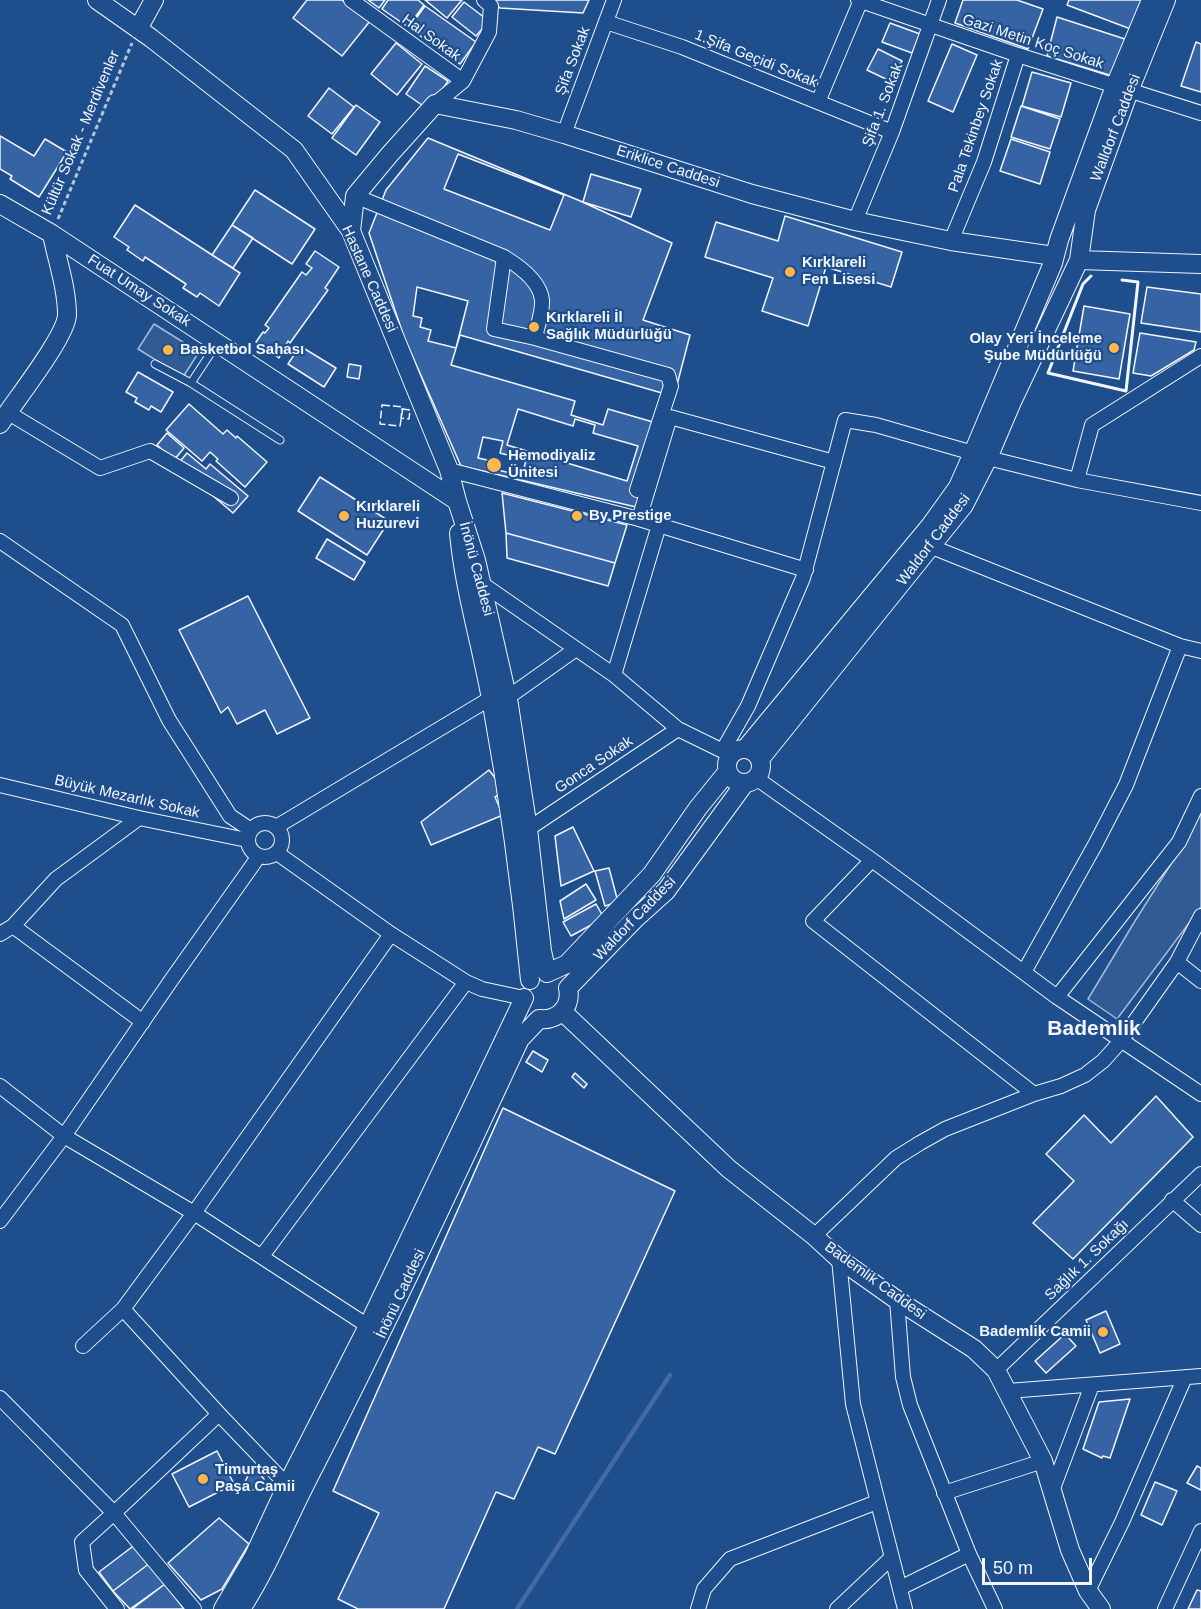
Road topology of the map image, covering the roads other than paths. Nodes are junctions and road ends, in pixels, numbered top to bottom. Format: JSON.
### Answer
{"nodes":[{"id":1,"x":97,"y":0,"type":"edge"},
{"id":2,"x":154,"y":0,"type":"edge"},
{"id":3,"x":351,"y":0,"type":"edge"},
{"id":4,"x":484,"y":0,"type":"edge"},
{"id":5,"x":615,"y":0,"type":"edge"},
{"id":6,"x":860,"y":0,"type":"edge"},
{"id":7,"x":939,"y":0,"type":"edge"},
{"id":8,"x":1151,"y":0,"type":"edge"},
{"id":9,"x":1166,"y":0,"type":"edge"},
{"id":10,"x":606,"y":22,"type":"junction"},
{"id":11,"x":931,"y":26,"type":"junction"},
{"id":12,"x":136,"y":35,"type":"junction"},
{"id":13,"x":1018,"y":55,"type":"junction"},
{"id":14,"x":463,"y":81,"type":"junction"},
{"id":15,"x":1122,"y":88,"type":"junction"},
{"id":16,"x":818,"y":102,"type":"junction"},
{"id":17,"x":435,"y":104,"type":"junction"},
{"id":18,"x":1201,"y":113,"type":"edge"},
{"id":19,"x":891,"y":132,"type":"junction"},
{"id":20,"x":564,"y":134,"type":"junction"},
{"id":21,"x":356,"y":196,"type":"junction"},
{"id":22,"x":0,"y":204,"type":"edge"},
{"id":23,"x":855,"y":221,"type":"junction"},
{"id":24,"x":351,"y":231,"type":"junction"},
{"id":25,"x":52,"y":234,"type":"junction"},
{"id":26,"x":951,"y":241,"type":"junction"},
{"id":27,"x":504,"y":257,"type":"junction"},
{"id":28,"x":1053,"y":260,"type":"junction"},
{"id":29,"x":1201,"y":264,"type":"edge"},
{"id":30,"x":1076,"y":266,"type":"junction"},
{"id":31,"x":535,"y":338,"type":"junction"},
{"id":32,"x":218,"y":343,"type":"junction"},
{"id":33,"x":1201,"y":356,"type":"edge"},
{"id":34,"x":155,"y":364,"type":"dead end"},
{"id":35,"x":191,"y":383,"type":"junction"},
{"id":36,"x":4,"y":418,"type":"edge"},
{"id":37,"x":280,"y":440,"type":"dead end"},
{"id":38,"x":981,"y":456,"type":"junction"},
{"id":39,"x":834,"y":462,"type":"junction"},
{"id":40,"x":449,"y":470,"type":"junction"},
{"id":41,"x":1077,"y":480,"type":"junction"},
{"id":42,"x":637,"y":490,"type":"dead end"},
{"id":43,"x":231,"y":498,"type":"dead end"},
{"id":44,"x":457,"y":501,"type":"junction"},
{"id":45,"x":1201,"y":503,"type":"edge"},
{"id":46,"x":639,"y":519,"type":"junction"},
{"id":47,"x":659,"y":525,"type":"junction"},
{"id":48,"x":0,"y":541,"type":"edge"},
{"id":49,"x":932,"y":547,"type":"junction"},
{"id":50,"x":806,"y":570,"type":"junction"},
{"id":51,"x":481,"y":583,"type":"junction"},
{"id":52,"x":1180,"y":646,"type":"junction"},
{"id":53,"x":576,"y":649,"type":"junction"},
{"id":54,"x":1201,"y":651,"type":"edge"},
{"id":55,"x":614,"y":675,"type":"junction"},
{"id":56,"x":499,"y":698,"type":"junction"},
{"id":57,"x":678,"y":729,"type":"junction"},
{"id":58,"x":737,"y":757,"type":"junction"},
{"id":59,"x":751,"y":781,"type":"junction"},
{"id":60,"x":0,"y":784,"type":"edge"},
{"id":61,"x":1201,"y":796,"type":"edge"},
{"id":62,"x":139,"y":818,"type":"junction"},
{"id":63,"x":276,"y":827,"type":"junction"},
{"id":64,"x":528,"y":829,"type":"junction"},
{"id":65,"x":249,"y":835,"type":"junction"},
{"id":66,"x":277,"y":853,"type":"junction"},
{"id":67,"x":259,"y":856,"type":"junction"},
{"id":68,"x":872,"y":860,"type":"junction"},
{"id":69,"x":1201,"y":916,"type":"edge"},
{"id":70,"x":13,"y":926,"type":"junction"},
{"id":71,"x":0,"y":934,"type":"edge"},
{"id":72,"x":391,"y":934,"type":"junction"},
{"id":73,"x":1177,"y":962,"type":"junction"},
{"id":74,"x":1024,"y":972,"type":"junction"},
{"id":75,"x":547,"y":973,"type":"junction"},
{"id":76,"x":530,"y":980,"type":"junction"},
{"id":77,"x":1201,"y":981,"type":"edge"},
{"id":78,"x":466,"y":982,"type":"junction"},
{"id":79,"x":569,"y":991,"type":"junction"},
{"id":80,"x":1057,"y":997,"type":"junction"},
{"id":81,"x":524,"y":998,"type":"junction"},
{"id":82,"x":563,"y":1012,"type":"junction"},
{"id":83,"x":539,"y":1019,"type":"junction"},
{"id":84,"x":143,"y":1022,"type":"junction"},
{"id":85,"x":1121,"y":1041,"type":"junction"},
{"id":86,"x":0,"y":1086,"type":"edge"},
{"id":87,"x":1034,"y":1094,"type":"junction"},
{"id":88,"x":1201,"y":1094,"type":"edge"},
{"id":89,"x":64,"y":1136,"type":"junction"},
{"id":90,"x":1201,"y":1174,"type":"edge"},
{"id":91,"x":1172,"y":1200,"type":"junction"},
{"id":92,"x":194,"y":1213,"type":"junction"},
{"id":93,"x":0,"y":1221,"type":"edge"},
{"id":94,"x":1201,"y":1225,"type":"edge"},
{"id":95,"x":814,"y":1236,"type":"junction"},
{"id":96,"x":262,"y":1256,"type":"junction"},
{"id":97,"x":839,"y":1259,"type":"junction"},
{"id":98,"x":897,"y":1300,"type":"junction"},
{"id":99,"x":123,"y":1309,"type":"junction"},
{"id":100,"x":368,"y":1326,"type":"junction"},
{"id":101,"x":83,"y":1346,"type":"dead end"},
{"id":102,"x":996,"y":1370,"type":"junction"},
{"id":103,"x":1201,"y":1376,"type":"edge"},
{"id":104,"x":1185,"y":1377,"type":"junction"},
{"id":105,"x":1092,"y":1386,"type":"junction"},
{"id":106,"x":1008,"y":1391,"type":"junction"},
{"id":107,"x":2,"y":1407,"type":"edge"},
{"id":108,"x":219,"y":1414,"type":"junction"},
{"id":109,"x":1043,"y":1461,"type":"junction"},
{"id":110,"x":288,"y":1485,"type":"junction"},
{"id":111,"x":1052,"y":1491,"type":"junction"},
{"id":112,"x":944,"y":1493,"type":"junction"},
{"id":113,"x":877,"y":1502,"type":"junction"},
{"id":114,"x":114,"y":1513,"type":"junction"},
{"id":115,"x":1201,"y":1531,"type":"edge"},
{"id":116,"x":969,"y":1554,"type":"junction"},
{"id":117,"x":891,"y":1558,"type":"junction"},
{"id":118,"x":900,"y":1588,"type":"junction"},
{"id":119,"x":1088,"y":1591,"type":"junction"},
{"id":120,"x":117,"y":1609,"type":"edge"},
{"id":121,"x":195,"y":1609,"type":"edge"},
{"id":122,"x":223,"y":1609,"type":"edge"},
{"id":123,"x":241,"y":1609,"type":"edge"},
{"id":124,"x":698,"y":1609,"type":"edge"},
{"id":125,"x":837,"y":1609,"type":"edge"},
{"id":126,"x":905,"y":1609,"type":"edge"},
{"id":127,"x":995,"y":1609,"type":"edge"},
{"id":128,"x":1101,"y":1609,"type":"edge"},
{"id":129,"x":1165,"y":1609,"type":"edge"}],
"edges":[{"from":1,"to":12,"type":"main road","name":"Hastane Caddesi"},
{"from":2,"to":12,"type":"main road"},
{"from":3,"to":14,"type":"street","name":"Hal Sokak"},
{"from":4,"to":14,"type":"street"},
{"from":5,"to":10,"type":"street","name":"Şifa Sokak"},
{"from":6,"to":11,"type":"street","name":"Gazi Metin Koç Sokak"},
{"from":6,"to":16,"type":"street"},
{"from":7,"to":11,"type":"street","name":"Şifa 1. Sokak"},
{"from":8,"to":15,"type":"main road","name":"Walldorf Caddesi"},
{"from":9,"to":15,"type":"main road","name":"Walldorf Caddesi"},
{"from":10,"to":16,"type":"street","name":"1.Şifa Geçidi Sokak"},
{"from":10,"to":20,"type":"street","name":"Şifa Sokak"},
{"from":11,"to":13,"type":"street","name":"Gazi Metin Koç Sokak"},
{"from":11,"to":19,"type":"street","name":"Şifa 1. Sokak"},
{"from":12,"to":24,"type":"main road","name":"Hastane Caddesi"},
{"from":13,"to":15,"type":"street","name":"Gazi Metin Koç Sokak"},
{"from":13,"to":26,"type":"street","name":"Pala Tekinbey Sokak"},
{"from":14,"to":17,"type":"street"},
{"from":15,"to":18,"type":"street","name":"Gazi Metin Koç Sokak"},
{"from":15,"to":28,"type":"main road","name":"Walldorf Caddesi"},
{"from":15,"to":30,"type":"main road","name":"Walldorf Caddesi"},
{"from":16,"to":19,"type":"street","name":"1.Şifa Geçidi Sokak"},
{"from":17,"to":20,"type":"main road","name":"Eriklice Caddesi"},
{"from":17,"to":21,"type":"main road"},
{"from":19,"to":23,"type":"street","name":"Şifa 1. Sokak"},
{"from":20,"to":23,"type":"main road","name":"Eriklice Caddesi"},
{"from":21,"to":24,"type":"main road"},
{"from":21,"to":27,"type":"street"},
{"from":22,"to":25,"type":"main road","name":"Fuat Umay Sokak"},
{"from":23,"to":26,"type":"main road","name":"Eriklice Caddesi"},
{"from":24,"to":40,"type":"main road","name":"Hastane Caddesi"},
{"from":25,"to":32,"type":"main road","name":"Fuat Umay Sokak"},
{"from":25,"to":36,"type":"main road"},
{"from":26,"to":28,"type":"main road","name":"Eriklice Caddesi"},
{"from":27,"to":31,"type":"street"},
{"from":27,"to":31,"type":"street"},
{"from":28,"to":30,"type":"main road","name":"Eriklice Caddesi"},
{"from":28,"to":38,"type":"main road","name":"Waldorf Caddesi"},
{"from":29,"to":30,"type":"main road"},
{"from":30,"to":38,"type":"main road","name":"Waldorf Caddesi"},
{"from":31,"to":42,"type":"street"},
{"from":32,"to":35,"type":"lane"},
{"from":32,"to":44,"type":"main road","name":"Fuat Umay Sokak"},
{"from":33,"to":41,"type":"street"},
{"from":34,"to":35,"type":"lane"},
{"from":35,"to":37,"type":"lane"},
{"from":36,"to":43,"type":"street"},
{"from":38,"to":39,"type":"street"},
{"from":38,"to":41,"type":"street"},
{"from":38,"to":49,"type":"main road","name":"Waldorf Caddesi"},
{"from":38,"to":58,"type":"main road","name":"Waldorf Caddesi"},
{"from":39,"to":46,"type":"street"},
{"from":39,"to":50,"type":"street"},
{"from":40,"to":44,"type":"main road","name":"Hastane Caddesi"},
{"from":40,"to":46,"type":"street"},
{"from":41,"to":45,"type":"street"},
{"from":44,"to":51,"type":"main road","name":"İnönü Caddesi"},
{"from":44,"to":56,"type":"main road","name":"İnönü Caddesi"},
{"from":46,"to":47,"type":"street"},
{"from":47,"to":50,"type":"street"},
{"from":47,"to":55,"type":"street"},
{"from":48,"to":65,"type":"street"},
{"from":49,"to":52,"type":"street"},
{"from":49,"to":58,"type":"main road","name":"Waldorf Caddesi"},
{"from":50,"to":58,"type":"street"},
{"from":51,"to":53,"type":"street"},
{"from":51,"to":56,"type":"main road","name":"İnönü Caddesi"},
{"from":52,"to":54,"type":"street"},
{"from":52,"to":74,"type":"street"},
{"from":53,"to":55,"type":"street"},
{"from":53,"to":56,"type":"street"},
{"from":55,"to":57,"type":"street"},
{"from":56,"to":63,"type":"street"},
{"from":56,"to":64,"type":"main road","name":"İnönü Caddesi"},
{"from":56,"to":76,"type":"main road","name":"İnönü Caddesi"},
{"from":57,"to":58,"type":"street"},
{"from":57,"to":64,"type":"street","name":"Gonca Sokak"},
{"from":58,"to":59,"type":"main road"},
{"from":58,"to":59,"type":"main road"},
{"from":58,"to":75,"type":"main road","name":"Waldorf Caddesi"},
{"from":59,"to":68,"type":"street"},
{"from":59,"to":79,"type":"main road","name":"Waldorf Caddesi"},
{"from":60,"to":62,"type":"street","name":"Büyük Mezarlık Sokak"},
{"from":61,"to":80,"type":"street"},
{"from":62,"to":65,"type":"street","name":"Büyük Mezarlık Sokak"},
{"from":62,"to":70,"type":"street"},
{"from":63,"to":65,"type":"street"},
{"from":63,"to":66,"type":"street"},
{"from":64,"to":75,"type":"main road","name":"İnönü Caddesi"},
{"from":65,"to":67,"type":"street"},
{"from":66,"to":67,"type":"street"},
{"from":66,"to":72,"type":"street"},
{"from":67,"to":84,"type":"street"},
{"from":68,"to":74,"type":"street"},
{"from":68,"to":87,"type":"street"},
{"from":69,"to":73,"type":"street"},
{"from":70,"to":71,"type":"street"},
{"from":70,"to":84,"type":"street"},
{"from":72,"to":78,"type":"street"},
{"from":72,"to":92,"type":"street"},
{"from":73,"to":77,"type":"street"},
{"from":73,"to":85,"type":"street"},
{"from":74,"to":80,"type":"street"},
{"from":75,"to":76,"type":"main road"},
{"from":75,"to":79,"type":"main road"},
{"from":76,"to":81,"type":"main road"},
{"from":78,"to":81,"type":"street"},
{"from":78,"to":96,"type":"street"},
{"from":79,"to":82,"type":"main road"},
{"from":80,"to":85,"type":"street"},
{"from":81,"to":83,"type":"main road"},
{"from":81,"to":100,"type":"main road","name":"İnönü Caddesi"},
{"from":82,"to":83,"type":"main road"},
{"from":82,"to":95,"type":"main road","name":"Bademlik Caddesi"},
{"from":83,"to":123,"type":"main road","name":"İnönü Caddesi"},
{"from":84,"to":89,"type":"street"},
{"from":85,"to":87,"type":"street"},
{"from":85,"to":88,"type":"street"},
{"from":86,"to":89,"type":"street"},
{"from":87,"to":95,"type":"street"},
{"from":89,"to":92,"type":"street"},
{"from":89,"to":93,"type":"street"},
{"from":90,"to":91,"type":"street","name":"Sağlık 1. Sokağı"},
{"from":91,"to":94,"type":"street"},
{"from":91,"to":102,"type":"street","name":"Sağlık 1. Sokağı"},
{"from":92,"to":96,"type":"street"},
{"from":92,"to":99,"type":"street"},
{"from":95,"to":97,"type":"main road","name":"Bademlik Caddesi"},
{"from":96,"to":100,"type":"street"},
{"from":97,"to":98,"type":"main road","name":"Bademlik Caddesi"},
{"from":97,"to":113,"type":"street"},
{"from":98,"to":102,"type":"main road","name":"Bademlik Caddesi"},
{"from":98,"to":112,"type":"street"},
{"from":99,"to":101,"type":"street"},
{"from":99,"to":108,"type":"street"},
{"from":100,"to":110,"type":"main road","name":"İnönü Caddesi"},
{"from":102,"to":106,"type":"main road","name":"Bademlik Caddesi"},
{"from":103,"to":104,"type":"street"},
{"from":104,"to":105,"type":"street"},
{"from":104,"to":119,"type":"street"},
{"from":105,"to":106,"type":"street"},
{"from":105,"to":111,"type":"street"},
{"from":106,"to":109,"type":"main road","name":"Bademlik Caddesi"},
{"from":107,"to":114,"type":"street"},
{"from":108,"to":110,"type":"street"},
{"from":108,"to":114,"type":"street"},
{"from":109,"to":111,"type":"main road","name":"Bademlik Caddesi"},
{"from":109,"to":112,"type":"street"},
{"from":110,"to":122,"type":"main road","name":"İnönü Caddesi"},
{"from":111,"to":119,"type":"main road","name":"Bademlik Caddesi"},
{"from":112,"to":116,"type":"street"},
{"from":113,"to":117,"type":"street"},
{"from":113,"to":124,"type":"street"},
{"from":114,"to":120,"type":"street"},
{"from":114,"to":121,"type":"street"},
{"from":115,"to":129,"type":"street"},
{"from":116,"to":118,"type":"street"},
{"from":116,"to":127,"type":"street"},
{"from":117,"to":118,"type":"street"},
{"from":117,"to":125,"type":"street"},
{"from":118,"to":126,"type":"street"},
{"from":119,"to":128,"type":"main road","name":"Bademlik Caddesi"}]}
